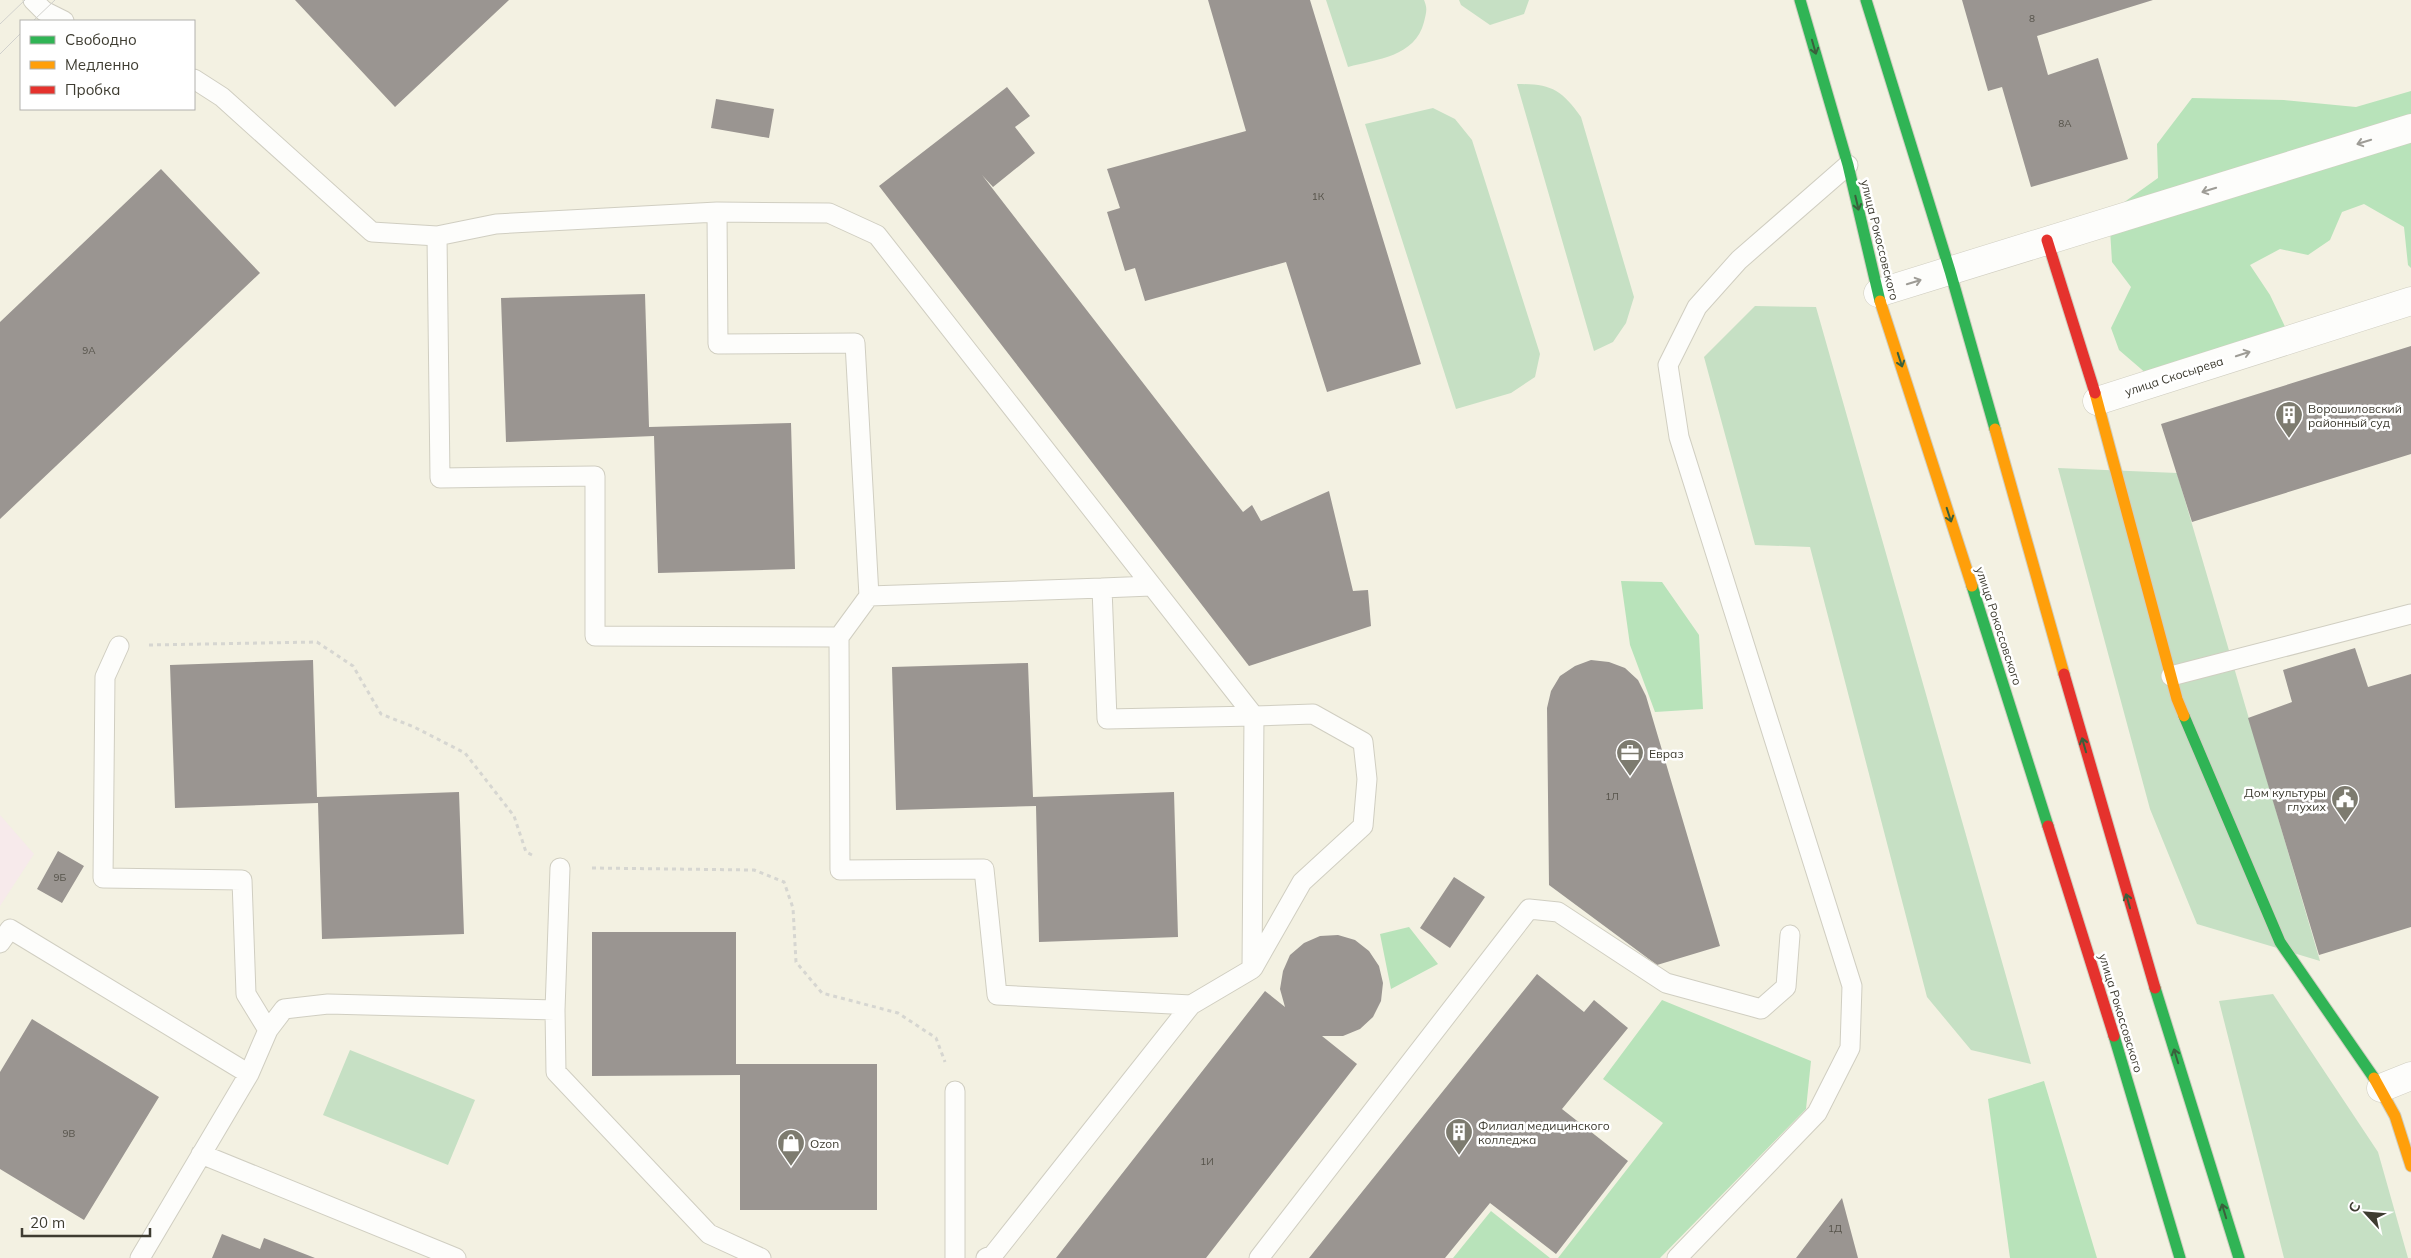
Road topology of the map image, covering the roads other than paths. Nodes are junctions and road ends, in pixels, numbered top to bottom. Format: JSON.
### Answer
{"nodes":[{"id":1,"x":33,"y":0,"type":"edge"},
{"id":2,"x":1800,"y":0,"type":"edge"},
{"id":3,"x":1866,"y":0,"type":"edge"},
{"id":4,"x":62,"y":20,"type":"edge"},
{"id":5,"x":195,"y":79,"type":"edge"},
{"id":6,"x":2411,"y":128,"type":"edge"},
{"id":7,"x":1848,"y":164,"type":"junction"},
{"id":8,"x":717,"y":212,"type":"junction"},
{"id":9,"x":436,"y":236,"type":"junction"},
{"id":10,"x":2047,"y":240,"type":"junction"},
{"id":11,"x":1950,"y":271,"type":"junction"},
{"id":12,"x":1878,"y":293,"type":"junction"},
{"id":13,"x":2411,"y":301,"type":"edge"},
{"id":14,"x":2097,"y":401,"type":"junction"},
{"id":15,"x":1151,"y":586,"type":"junction"},
{"id":16,"x":1102,"y":588,"type":"junction"},
{"id":17,"x":869,"y":596,"type":"junction"},
{"id":18,"x":2411,"y":614,"type":"edge"},
{"id":19,"x":839,"y":637,"type":"junction"},
{"id":20,"x":119,"y":646,"type":"road end"},
{"id":21,"x":2171,"y":676,"type":"junction"},
{"id":22,"x":1254,"y":716,"type":"junction"},
{"id":23,"x":560,"y":868,"type":"road end"},
{"id":24,"x":1790,"y":935,"type":"dead end"},
{"id":25,"x":0,"y":943,"type":"edge"},
{"id":26,"x":1252,"y":969,"type":"junction"},
{"id":27,"x":1191,"y":1005,"type":"junction"},
{"id":28,"x":554,"y":1010,"type":"junction"},
{"id":29,"x":268,"y":1030,"type":"junction"},
{"id":30,"x":249,"y":1074,"type":"junction"},
{"id":31,"x":2411,"y":1076,"type":"edge"},
{"id":32,"x":2381,"y":1088,"type":"junction"},
{"id":33,"x":955,"y":1091,"type":"road end"},
{"id":34,"x":202,"y":1154,"type":"junction"},
{"id":35,"x":2411,"y":1166,"type":"edge"},
{"id":36,"x":140,"y":1258,"type":"edge"},
{"id":37,"x":456,"y":1258,"type":"edge"},
{"id":38,"x":760,"y":1258,"type":"edge"},
{"id":39,"x":955,"y":1258,"type":"edge"},
{"id":40,"x":986,"y":1258,"type":"edge"},
{"id":41,"x":1259,"y":1258,"type":"edge"},
{"id":42,"x":1677,"y":1258,"type":"edge"},
{"id":43,"x":2180,"y":1258,"type":"edge"},
{"id":44,"x":2239,"y":1258,"type":"edge"}],
"edges":[{"from":1,"to":4,"type":"lane"},
{"from":2,"to":7,"type":"main road","name":"улица Рокоссовского","one_way":true},
{"from":3,"to":11,"type":"main road"},
{"from":5,"to":9,"type":"lane"},
{"from":6,"to":10,"type":"street","one_way":true},
{"from":7,"to":12,"type":"main road","name":"улица Рокоссовского","one_way":true},
{"from":7,"to":42,"type":"lane"},
{"from":8,"to":9,"type":"lane"},
{"from":8,"to":15,"type":"lane"},
{"from":8,"to":17,"type":"lane"},
{"from":9,"to":19,"type":"lane"},
{"from":10,"to":11,"type":"street"},
{"from":10,"to":14,"type":"main road"},
{"from":12,"to":11,"type":"street","one_way":true},
{"from":44,"to":11,"type":"main road","one_way":true},
{"from":12,"to":43,"type":"main road","name":"улица Рокоссовского","one_way":true},
{"from":14,"to":13,"type":"street","name":"улица Скосырева","one_way":true},
{"from":14,"to":21,"type":"main road"},
{"from":15,"to":16,"type":"lane"},
{"from":15,"to":22,"type":"lane"},
{"from":16,"to":17,"type":"lane"},
{"from":16,"to":22,"type":"lane"},
{"from":17,"to":19,"type":"lane"},
{"from":18,"to":21,"type":"lane"},
{"from":19,"to":27,"type":"lane"},
{"from":20,"to":29,"type":"lane"},
{"from":21,"to":32,"type":"main road"},
{"from":22,"to":26,"type":"lane"},
{"from":22,"to":26,"type":"lane"},
{"from":23,"to":28,"type":"lane"},
{"from":24,"to":41,"type":"lane"},
{"from":25,"to":30,"type":"lane"},
{"from":26,"to":27,"type":"lane"},
{"from":27,"to":40,"type":"lane"},
{"from":28,"to":29,"type":"lane"},
{"from":28,"to":38,"type":"lane"},
{"from":29,"to":30,"type":"lane"},
{"from":30,"to":34,"type":"lane"},
{"from":31,"to":32,"type":"street"},
{"from":32,"to":35,"type":"main road"},
{"from":33,"to":39,"type":"lane"},
{"from":34,"to":36,"type":"lane"},
{"from":34,"to":37,"type":"lane"}]}
